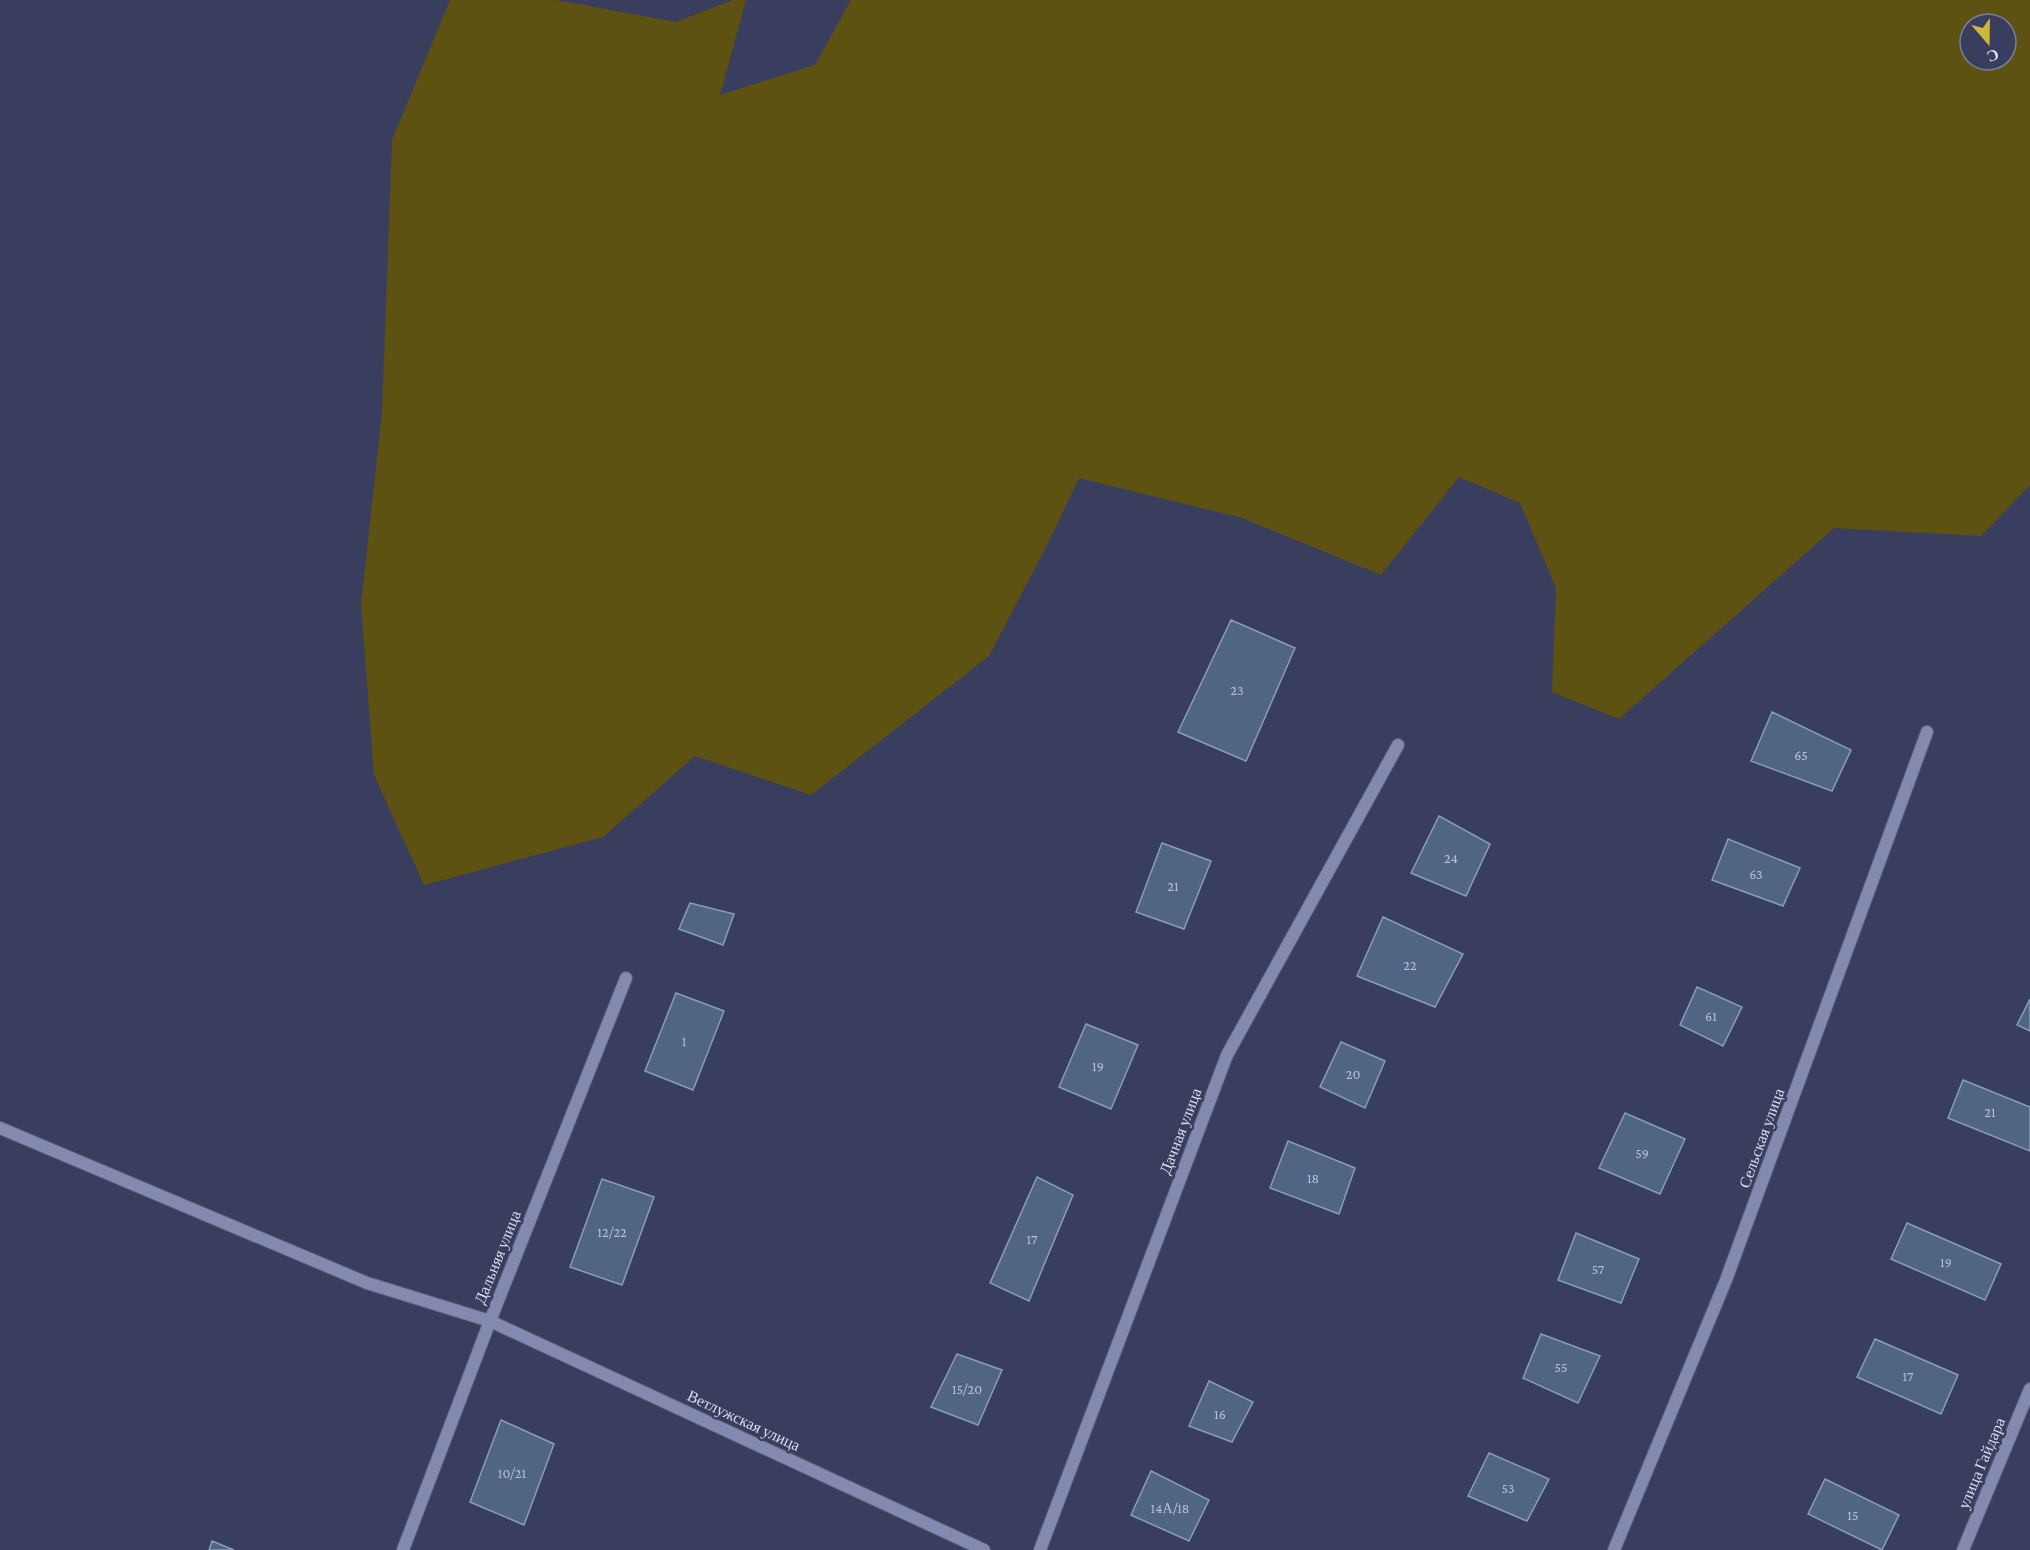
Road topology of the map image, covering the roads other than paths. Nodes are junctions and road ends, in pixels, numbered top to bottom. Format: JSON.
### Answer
{"nodes":[{"id":1,"x":1927,"y":732,"type":"dead end"},
{"id":2,"x":1398,"y":745,"type":"dead end"},
{"id":3,"x":626,"y":978,"type":"dead end"},
{"id":4,"x":0,"y":1128,"type":"edge"},
{"id":5,"x":490,"y":1321,"type":"junction"},
{"id":6,"x":2030,"y":1389,"type":"edge"},
{"id":7,"x":404,"y":1550,"type":"edge"},
{"id":8,"x":984,"y":1550,"type":"edge"},
{"id":9,"x":1040,"y":1550,"type":"edge"},
{"id":10,"x":1614,"y":1550,"type":"edge"},
{"id":11,"x":1963,"y":1550,"type":"edge"}],
"edges":[{"from":1,"to":10,"type":"street","name":"Сельская улица"},
{"from":2,"to":9,"type":"street","name":"Дачная улица"},
{"from":3,"to":5,"type":"street","name":"Дальняя улица"},
{"from":4,"to":5,"type":"street","name":"Ветлужская улица"},
{"from":5,"to":7,"type":"street","name":"Дальняя улица"},
{"from":5,"to":8,"type":"street","name":"Ветлужская улица"},
{"from":6,"to":11,"type":"street","name":"улица Гайдара"}]}
